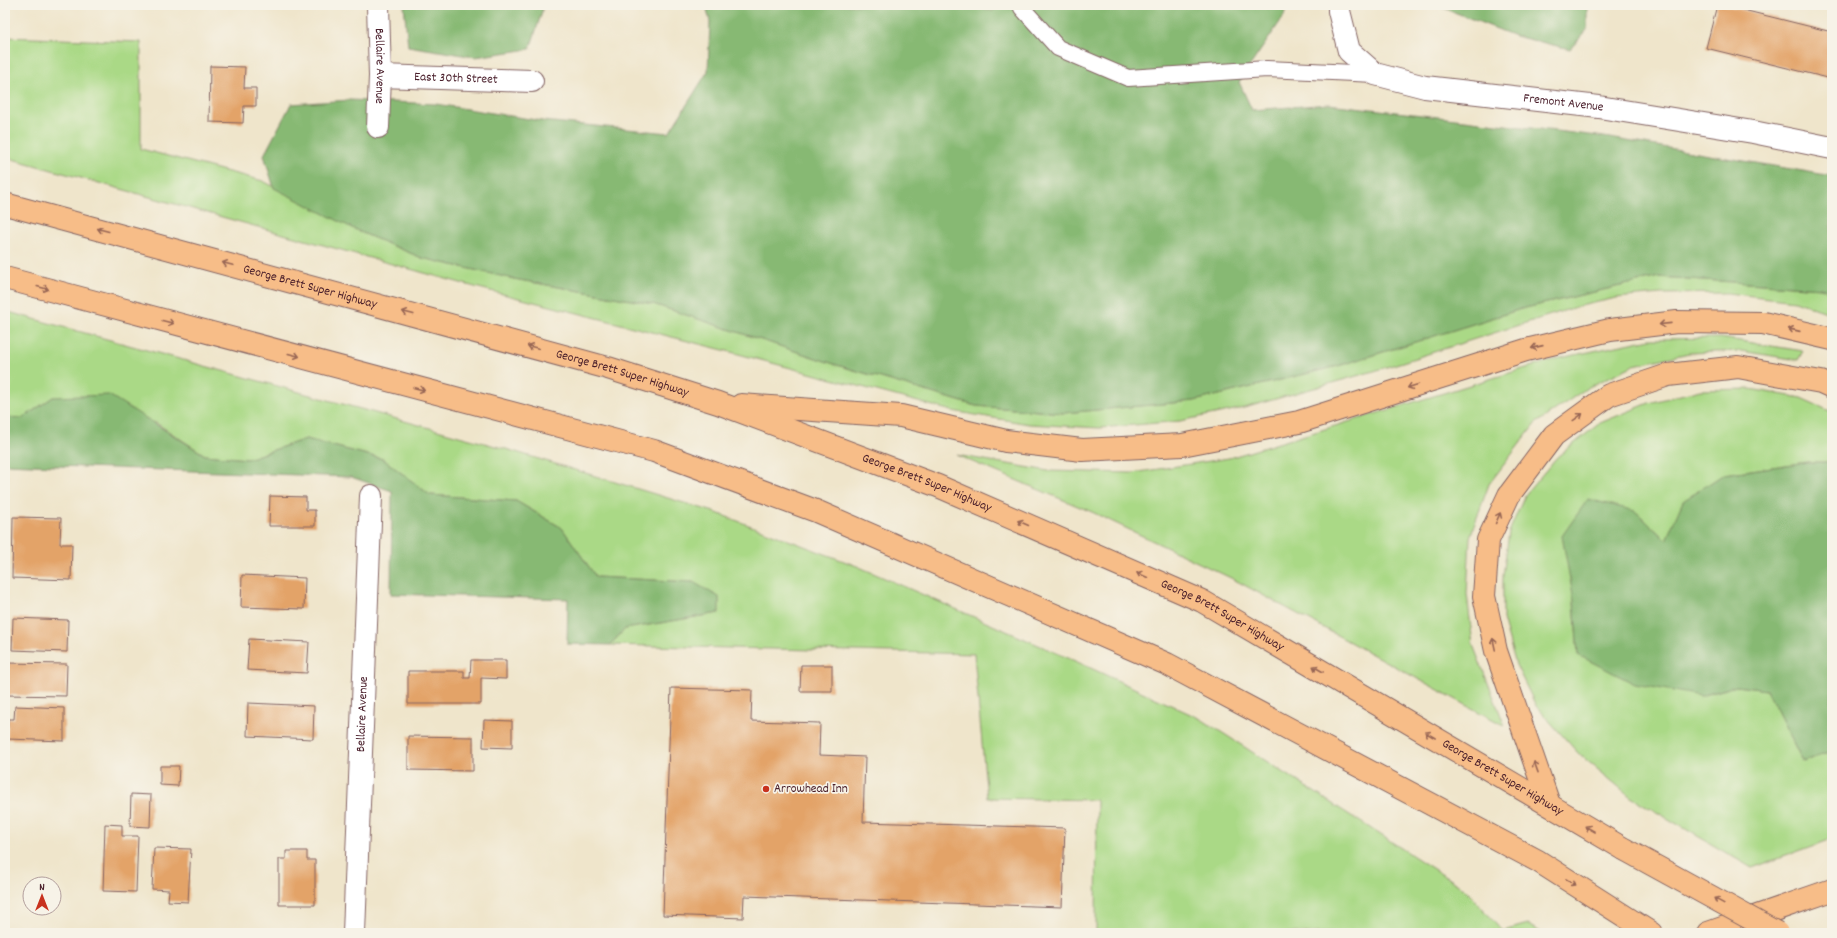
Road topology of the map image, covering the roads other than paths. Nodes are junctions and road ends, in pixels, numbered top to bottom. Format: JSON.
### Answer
{"nodes":[{"id":1,"x":378,"y":5,"type":"edge"},
{"id":2,"x":1021,"y":5,"type":"edge"},
{"id":3,"x":1340,"y":5,"type":"edge"},
{"id":4,"x":1375,"y":74,"type":"junction"},
{"id":5,"x":380,"y":76,"type":"junction"},
{"id":6,"x":532,"y":81,"type":"dead end"},
{"id":7,"x":378,"y":127,"type":"dead end"},
{"id":8,"x":1832,"y":148,"type":"edge"},
{"id":9,"x":5,"y":204,"type":"edge"},
{"id":10,"x":5,"y":278,"type":"edge"},
{"id":11,"x":1832,"y":339,"type":"edge"},
{"id":12,"x":1832,"y":387,"type":"edge"},
{"id":13,"x":718,"y":403,"type":"junction"},
{"id":14,"x":371,"y":496,"type":"dead end"},
{"id":15,"x":1549,"y":804,"type":"junction"},
{"id":16,"x":1832,"y":890,"type":"edge"},
{"id":17,"x":354,"y":933,"type":"edge"},
{"id":18,"x":1652,"y":933,"type":"edge"},
{"id":19,"x":1708,"y":933,"type":"edge"},
{"id":20,"x":1777,"y":933,"type":"edge"}],
"edges":[{"from":1,"to":5,"type":"street","name":"Bellaire Avenue"},
{"from":2,"to":4,"type":"lane"},
{"from":3,"to":4,"type":"street","name":"Fremont Avenue"},
{"from":4,"to":8,"type":"street","name":"Fremont Avenue"},
{"from":5,"to":6,"type":"street","name":"East 30th Street"},
{"from":5,"to":7,"type":"street","name":"Bellaire Avenue"},
{"from":13,"to":9,"type":"main road","name":"George Brett Super Highway","one_way":true},
{"from":10,"to":18,"type":"main road","one_way":true},
{"from":11,"to":13,"type":"main road","one_way":true},
{"from":15,"to":12,"type":"main road","one_way":true},
{"from":15,"to":13,"type":"main road","name":"George Brett Super Highway","one_way":true},
{"from":14,"to":17,"type":"street","name":"Bellaire Avenue"},
{"from":20,"to":15,"type":"main road","name":"George Brett Super Highway","one_way":true,"bridge":true},
{"from":16,"to":19,"type":"main road"}]}
